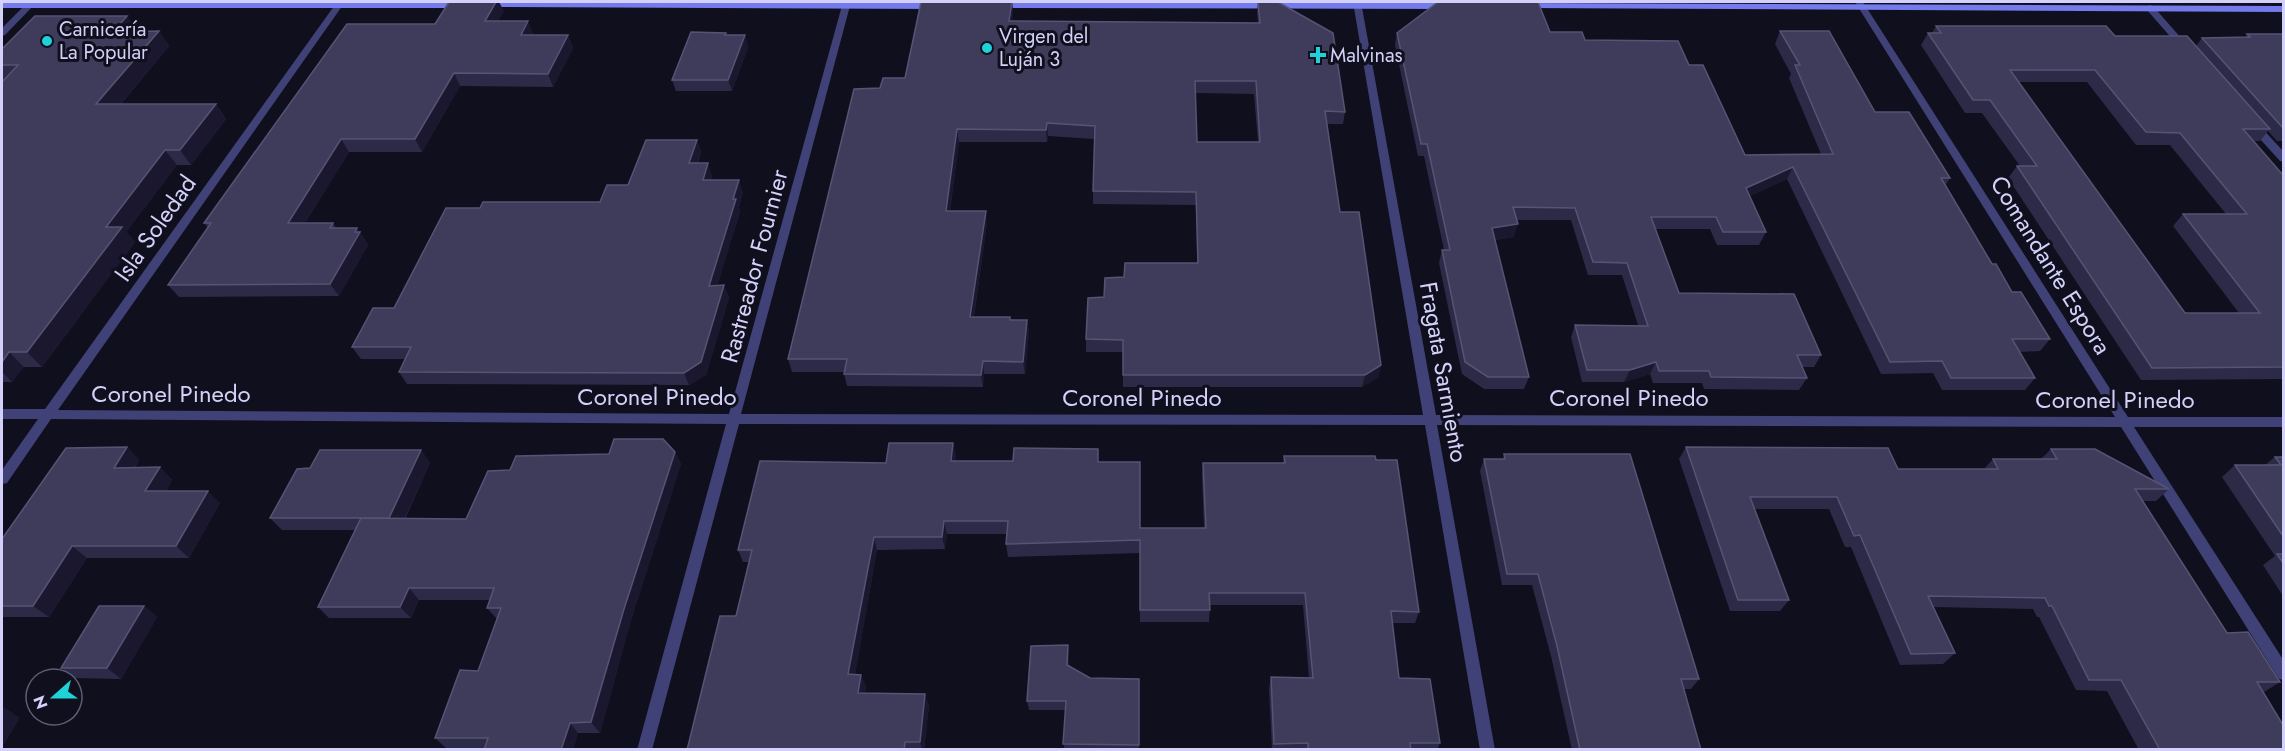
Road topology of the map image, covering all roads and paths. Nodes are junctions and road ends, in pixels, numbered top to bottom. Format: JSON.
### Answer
{"nodes":[{"id":1,"x":31,"y":3,"type":"edge"},
{"id":2,"x":340,"y":3,"type":"edge"},
{"id":3,"x":846,"y":4,"type":"edge"},
{"id":4,"x":1358,"y":4,"type":"edge"},
{"id":5,"x":1861,"y":4,"type":"edge"},
{"id":6,"x":2,"y":5,"type":"edge"},
{"id":7,"x":949,"y":6,"type":"edge"},
{"id":8,"x":984,"y":6,"type":"edge"},
{"id":9,"x":1461,"y":6,"type":"edge"},
{"id":10,"x":1519,"y":6,"type":"edge"},
{"id":11,"x":2150,"y":8,"type":"junction"},
{"id":12,"x":2283,"y":9,"type":"edge"},
{"id":13,"x":2,"y":33,"type":"edge"},
{"id":14,"x":2189,"y":53,"type":"edge"},
{"id":15,"x":2244,"y":115,"type":"edge"},
{"id":16,"x":2283,"y":159,"type":"edge"},
{"id":17,"x":2,"y":414,"type":"edge"},
{"id":18,"x":48,"y":415,"type":"junction"},
{"id":19,"x":735,"y":419,"type":"junction"},
{"id":20,"x":1431,"y":419,"type":"junction"},
{"id":21,"x":2125,"y":422,"type":"junction"},
{"id":22,"x":2283,"y":423,"type":"edge"},
{"id":23,"x":2,"y":479,"type":"edge"},
{"id":24,"x":2283,"y":674,"type":"edge"},
{"id":25,"x":644,"y":750,"type":"edge"},
{"id":26,"x":1488,"y":750,"type":"edge"}],
"edges":[{"from":1,"to":2,"type":"main road"},
{"from":1,"to":6,"type":"main road"},
{"from":1,"to":13,"type":"street"},
{"from":2,"to":3,"type":"main road"},
{"from":2,"to":18,"type":"street","name":"Isla Soledad"},
{"from":3,"to":7,"type":"main road"},
{"from":3,"to":19,"type":"street","name":"Rastreador Fournier"},
{"from":4,"to":8,"type":"main road"},
{"from":4,"to":9,"type":"main road"},
{"from":4,"to":20,"type":"street","name":"Fragata Sarmiento"},
{"from":5,"to":10,"type":"main road"},
{"from":5,"to":11,"type":"main road"},
{"from":5,"to":21,"type":"street","name":"Comandante Espora"},
{"from":11,"to":12,"type":"main road"},
{"from":11,"to":14,"type":"street"},
{"from":15,"to":16,"type":"street"},
{"from":17,"to":18,"type":"street","name":"Coronel Pinedo"},
{"from":18,"to":19,"type":"street","name":"Coronel Pinedo"},
{"from":18,"to":23,"type":"street","name":"Isla Soledad"},
{"from":19,"to":20,"type":"street","name":"Coronel Pinedo"},
{"from":19,"to":25,"type":"street","name":"Rastreador Fournier"},
{"from":20,"to":21,"type":"street","name":"Coronel Pinedo"},
{"from":20,"to":26,"type":"street","name":"Fragata Sarmiento"},
{"from":21,"to":22,"type":"street","name":"Coronel Pinedo"},
{"from":21,"to":24,"type":"street","name":"Comandante Espora"}]}
